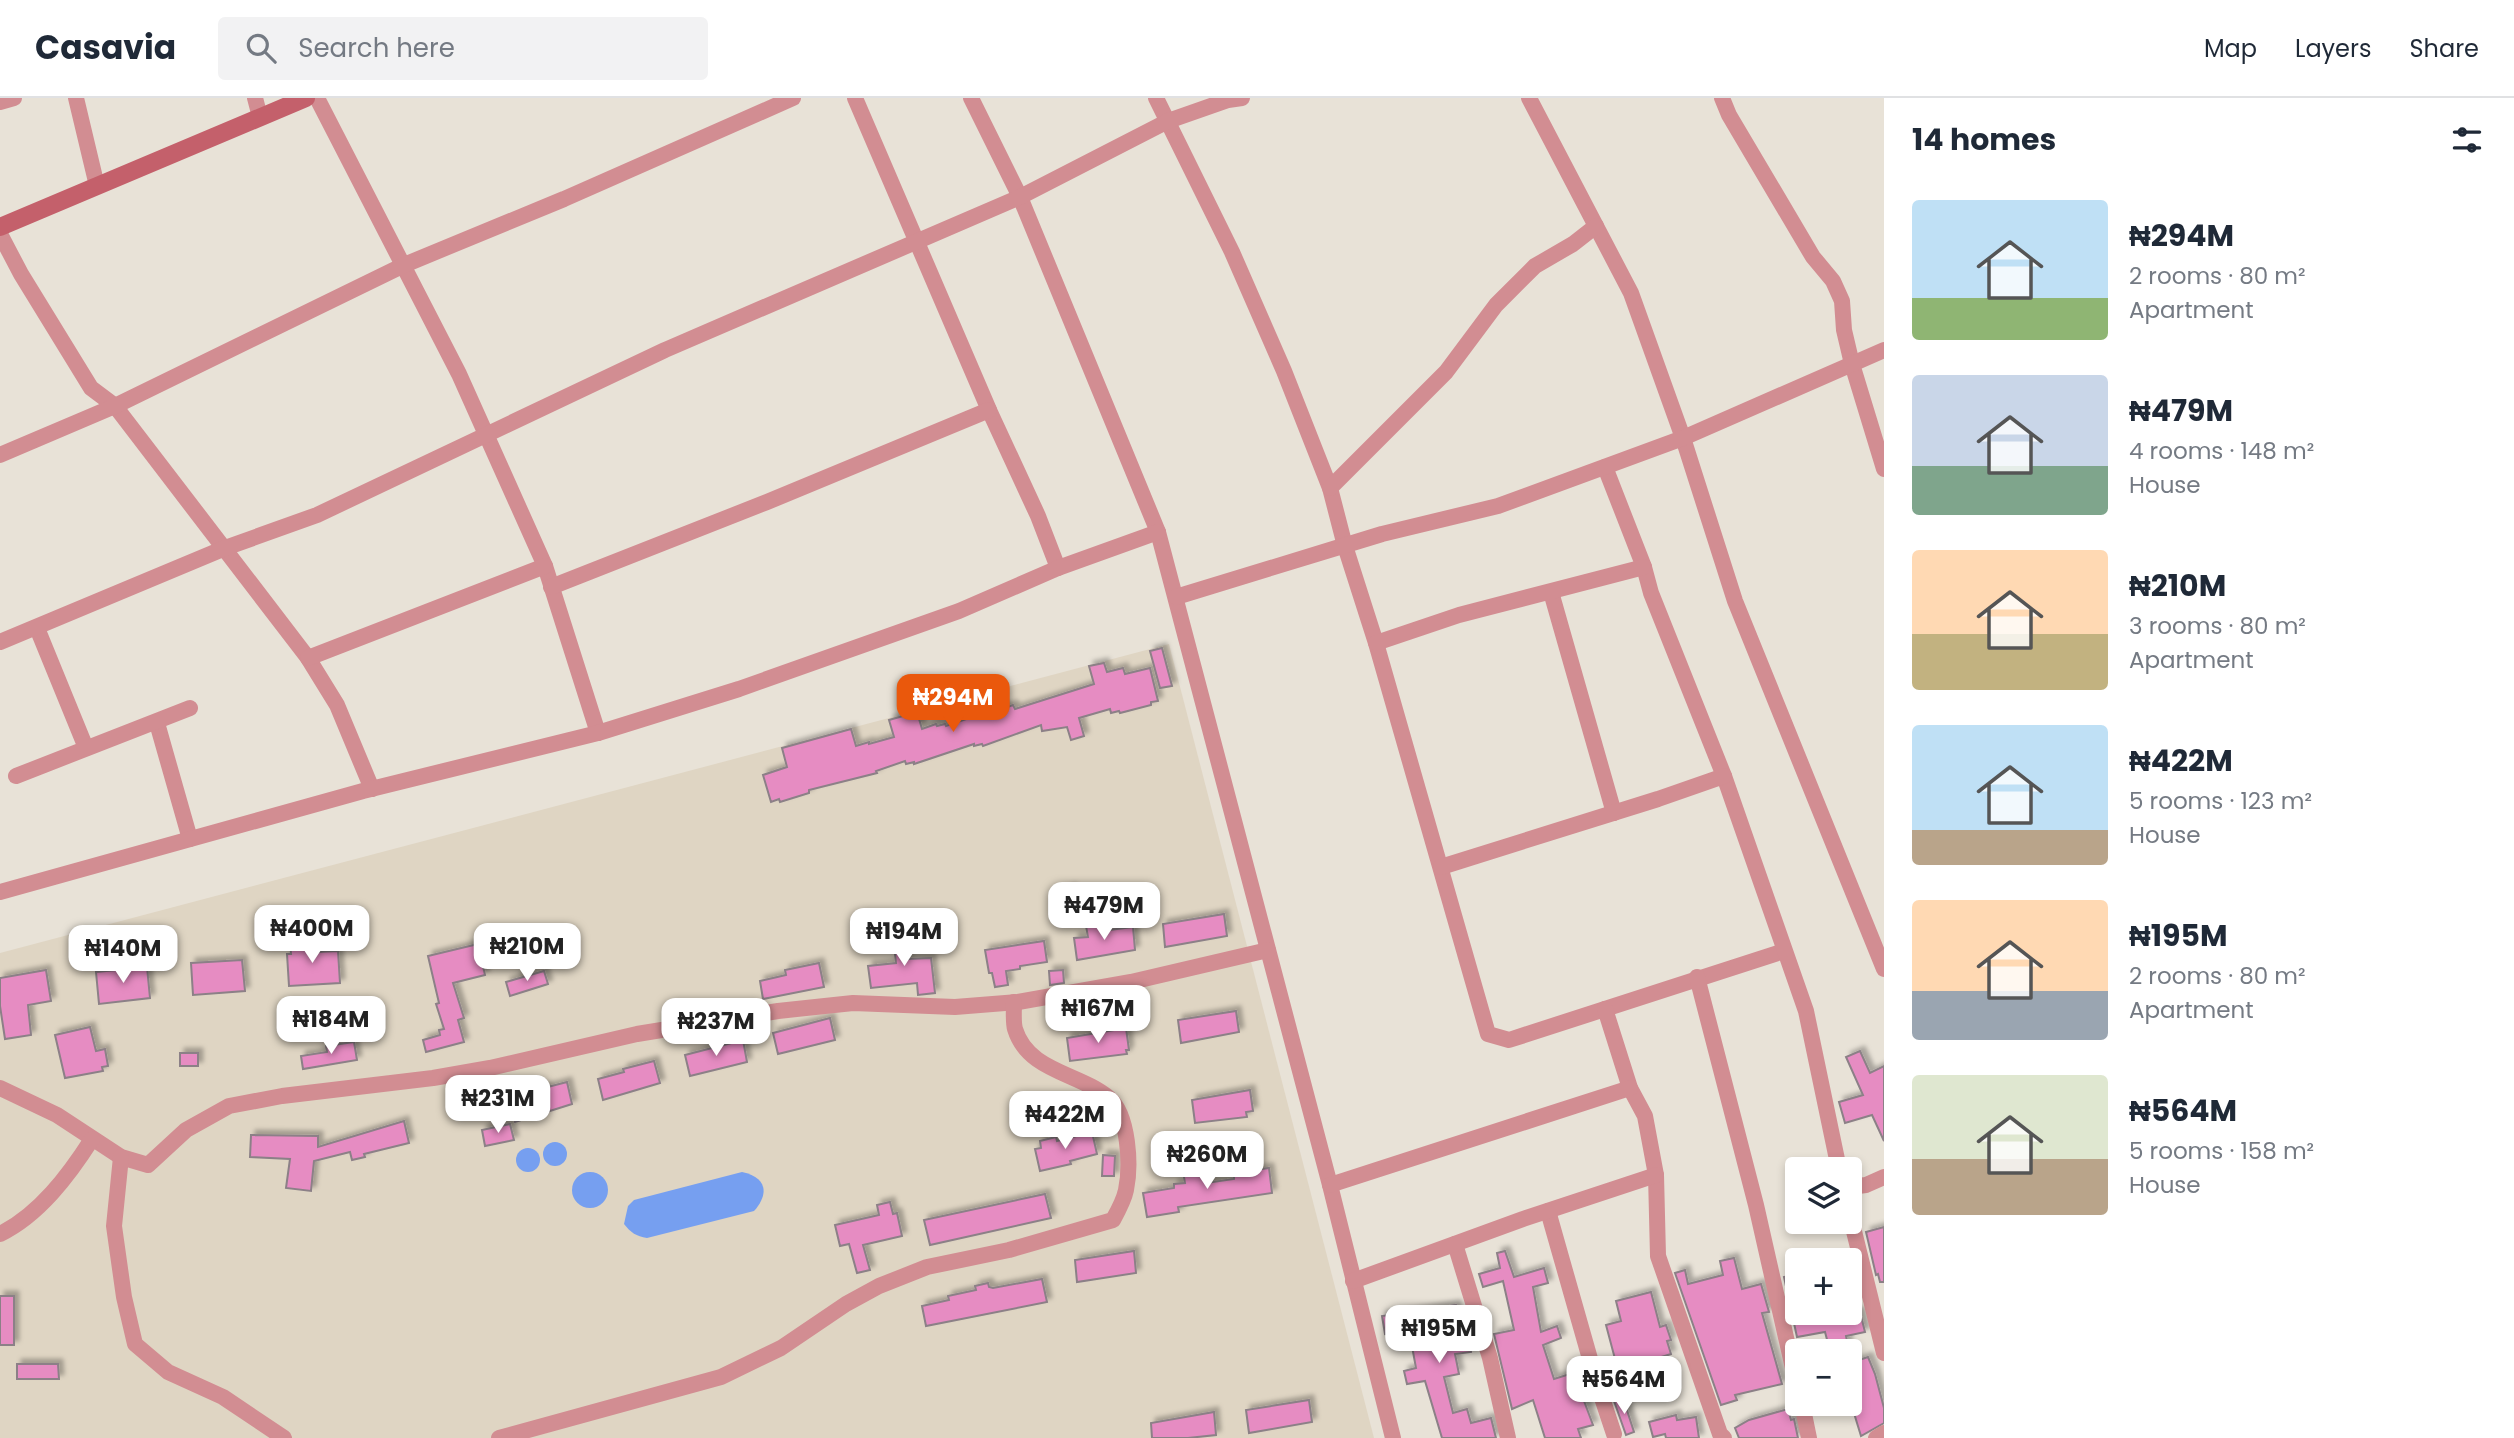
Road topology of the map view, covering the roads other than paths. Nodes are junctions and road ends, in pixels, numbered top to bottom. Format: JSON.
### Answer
{"nodes":[{"id":1,"x":14,"y":98,"type":"edge"},
{"id":2,"x":76,"y":98,"type":"edge"},
{"id":3,"x":256,"y":98,"type":"edge"},
{"id":4,"x":306,"y":98,"type":"edge"},
{"id":5,"x":317,"y":98,"type":"edge"},
{"id":6,"x":793,"y":98,"type":"edge"},
{"id":7,"x":855,"y":98,"type":"edge"},
{"id":8,"x":971,"y":98,"type":"edge"},
{"id":9,"x":1156,"y":98,"type":"edge"},
{"id":10,"x":1242,"y":98,"type":"edge"},
{"id":11,"x":1529,"y":98,"type":"edge"},
{"id":12,"x":1722,"y":98,"type":"edge"},
{"id":13,"x":0,"y":102,"type":"edge"},
{"id":14,"x":260,"y":117,"type":"junction"},
{"id":15,"x":1168,"y":121,"type":"junction"},
{"id":16,"x":97,"y":186,"type":"junction"},
{"id":17,"x":1020,"y":197,"type":"junction"},
{"id":18,"x":1596,"y":226,"type":"junction"},
{"id":19,"x":0,"y":228,"type":"edge"},
{"id":20,"x":0,"y":234,"type":"edge"},
{"id":21,"x":916,"y":240,"type":"junction"},
{"id":22,"x":404,"y":265,"type":"junction"},
{"id":23,"x":1884,"y":350,"type":"edge"},
{"id":24,"x":1852,"y":364,"type":"junction"},
{"id":25,"x":115,"y":406,"type":"junction"},
{"id":26,"x":989,"y":410,"type":"junction"},
{"id":27,"x":486,"y":435,"type":"junction"},
{"id":28,"x":1683,"y":438,"type":"junction"},
{"id":29,"x":0,"y":455,"type":"edge"},
{"id":30,"x":1605,"y":467,"type":"junction"},
{"id":31,"x":1884,"y":469,"type":"edge"},
{"id":32,"x":1331,"y":488,"type":"junction"},
{"id":33,"x":1158,"y":532,"type":"junction"},
{"id":34,"x":1345,"y":546,"type":"junction"},
{"id":35,"x":225,"y":548,"type":"junction"},
{"id":36,"x":545,"y":566,"type":"junction"},
{"id":37,"x":1644,"y":567,"type":"junction"},
{"id":38,"x":1059,"y":568,"type":"junction"},
{"id":39,"x":551,"y":587,"type":"junction"},
{"id":40,"x":1551,"y":592,"type":"junction"},
{"id":41,"x":1176,"y":597,"type":"junction"},
{"id":42,"x":37,"y":628,"type":"junction"},
{"id":43,"x":0,"y":642,"type":"edge"},
{"id":44,"x":1377,"y":643,"type":"junction"},
{"id":45,"x":308,"y":658,"type":"junction"},
{"id":46,"x":190,"y":708,"type":"dead end"},
{"id":47,"x":157,"y":723,"type":"junction"},
{"id":48,"x":598,"y":733,"type":"junction"},
{"id":49,"x":86,"y":748,"type":"junction"},
{"id":50,"x":16,"y":776,"type":"dead end"},
{"id":51,"x":1724,"y":776,"type":"junction"},
{"id":52,"x":372,"y":789,"type":"junction"},
{"id":53,"x":1614,"y":813,"type":"junction"},
{"id":54,"x":190,"y":839,"type":"junction"},
{"id":55,"x":1441,"y":867,"type":"junction"},
{"id":56,"x":0,"y":892,"type":"edge"},
{"id":57,"x":1268,"y":950,"type":"junction"},
{"id":58,"x":1784,"y":951,"type":"junction"},
{"id":59,"x":1884,"y":969,"type":"edge"},
{"id":60,"x":1697,"y":977,"type":"junction"},
{"id":61,"x":1014,"y":1002,"type":"junction"},
{"id":62,"x":1605,"y":1009,"type":"junction"},
{"id":63,"x":0,"y":1088,"type":"edge"},
{"id":64,"x":1630,"y":1088,"type":"junction"},
{"id":65,"x":92,"y":1139,"type":"junction"},
{"id":66,"x":121,"y":1157,"type":"junction"},
{"id":67,"x":1836,"y":1157,"type":"edge"},
{"id":68,"x":1656,"y":1175,"type":"junction"},
{"id":69,"x":1884,"y":1177,"type":"edge"},
{"id":70,"x":1330,"y":1185,"type":"junction"},
{"id":71,"x":1862,"y":1186,"type":"edge"},
{"id":72,"x":1548,"y":1211,"type":"junction"},
{"id":73,"x":0,"y":1234,"type":"edge"},
{"id":74,"x":1855,"y":1234,"type":"edge"},
{"id":75,"x":1455,"y":1244,"type":"junction"},
{"id":76,"x":1353,"y":1281,"type":"junction"},
{"id":77,"x":1786,"y":1339,"type":"edge"},
{"id":78,"x":1884,"y":1353,"type":"edge"},
{"id":79,"x":1804,"y":1416,"type":"edge"},
{"id":80,"x":1884,"y":1433,"type":"edge"},
{"id":81,"x":1614,"y":1434,"type":"dead end"},
{"id":82,"x":284,"y":1438,"type":"edge"},
{"id":83,"x":499,"y":1438,"type":"edge"},
{"id":84,"x":1393,"y":1438,"type":"edge"},
{"id":85,"x":1508,"y":1438,"type":"edge"},
{"id":86,"x":1724,"y":1438,"type":"edge"},
{"id":87,"x":1809,"y":1438,"type":"edge"},
{"id":88,"x":1876,"y":1438,"type":"edge"}],
"edges":[{"from":1,"to":13,"type":"street"},
{"from":2,"to":16,"type":"street"},
{"from":3,"to":14,"type":"street"},
{"from":4,"to":14,"type":"main road"},
{"from":5,"to":22,"type":"street"},
{"from":6,"to":22,"type":"street"},
{"from":7,"to":21,"type":"street"},
{"from":8,"to":17,"type":"street"},
{"from":9,"to":15,"type":"street"},
{"from":10,"to":15,"type":"street"},
{"from":11,"to":18,"type":"street"},
{"from":12,"to":24,"type":"street"},
{"from":14,"to":16,"type":"main road"},
{"from":15,"to":17,"type":"street"},
{"from":15,"to":32,"type":"street"},
{"from":16,"to":19,"type":"main road"},
{"from":17,"to":21,"type":"street"},
{"from":17,"to":33,"type":"street"},
{"from":18,"to":28,"type":"street"},
{"from":18,"to":32,"type":"street"},
{"from":20,"to":25,"type":"street"},
{"from":21,"to":26,"type":"street"},
{"from":21,"to":27,"type":"street"},
{"from":22,"to":25,"type":"street"},
{"from":22,"to":27,"type":"street"},
{"from":23,"to":24,"type":"street"},
{"from":24,"to":28,"type":"street"},
{"from":24,"to":31,"type":"street"},
{"from":25,"to":29,"type":"street"},
{"from":25,"to":35,"type":"street"},
{"from":26,"to":38,"type":"street"},
{"from":26,"to":39,"type":"street"},
{"from":27,"to":35,"type":"street"},
{"from":27,"to":36,"type":"street"},
{"from":28,"to":30,"type":"street"},
{"from":28,"to":59,"type":"street"},
{"from":30,"to":34,"type":"street"},
{"from":30,"to":37,"type":"street"},
{"from":32,"to":34,"type":"street"},
{"from":33,"to":38,"type":"street"},
{"from":33,"to":41,"type":"street"},
{"from":34,"to":41,"type":"street"},
{"from":34,"to":44,"type":"street"},
{"from":35,"to":42,"type":"street"},
{"from":35,"to":45,"type":"street"},
{"from":36,"to":39,"type":"street"},
{"from":36,"to":45,"type":"street"},
{"from":37,"to":40,"type":"street"},
{"from":37,"to":51,"type":"street"},
{"from":38,"to":48,"type":"street"},
{"from":39,"to":48,"type":"street"},
{"from":40,"to":44,"type":"street"},
{"from":40,"to":53,"type":"street"},
{"from":41,"to":57,"type":"street"},
{"from":42,"to":43,"type":"street"},
{"from":42,"to":49,"type":"street"},
{"from":44,"to":55,"type":"street"},
{"from":45,"to":52,"type":"street"},
{"from":46,"to":47,"type":"street"},
{"from":47,"to":49,"type":"street"},
{"from":47,"to":54,"type":"street"},
{"from":48,"to":52,"type":"street"},
{"from":49,"to":50,"type":"street"},
{"from":51,"to":53,"type":"street"},
{"from":51,"to":58,"type":"street"},
{"from":52,"to":54,"type":"street"},
{"from":53,"to":55,"type":"street"},
{"from":54,"to":56,"type":"street"},
{"from":55,"to":62,"type":"street"},
{"from":57,"to":61,"type":"street"},
{"from":57,"to":70,"type":"street"},
{"from":58,"to":60,"type":"street"},
{"from":58,"to":67,"type":"street"},
{"from":60,"to":62,"type":"street"},
{"from":60,"to":77,"type":"street"},
{"from":61,"to":66,"type":"street"},
{"from":61,"to":83,"type":"street"},
{"from":62,"to":64,"type":"street"},
{"from":63,"to":65,"type":"street"},
{"from":64,"to":68,"type":"street"},
{"from":64,"to":70,"type":"street"},
{"from":65,"to":66,"type":"street"},
{"from":65,"to":73,"type":"street"},
{"from":66,"to":82,"type":"street"},
{"from":68,"to":72,"type":"street"},
{"from":68,"to":86,"type":"street"},
{"from":69,"to":71,"type":"street"},
{"from":70,"to":76,"type":"street"},
{"from":72,"to":75,"type":"street"},
{"from":72,"to":81,"type":"street"},
{"from":74,"to":78,"type":"street"},
{"from":75,"to":76,"type":"street"},
{"from":75,"to":85,"type":"street"},
{"from":76,"to":84,"type":"street"},
{"from":79,"to":87,"type":"street"},
{"from":80,"to":88,"type":"street"}]}
